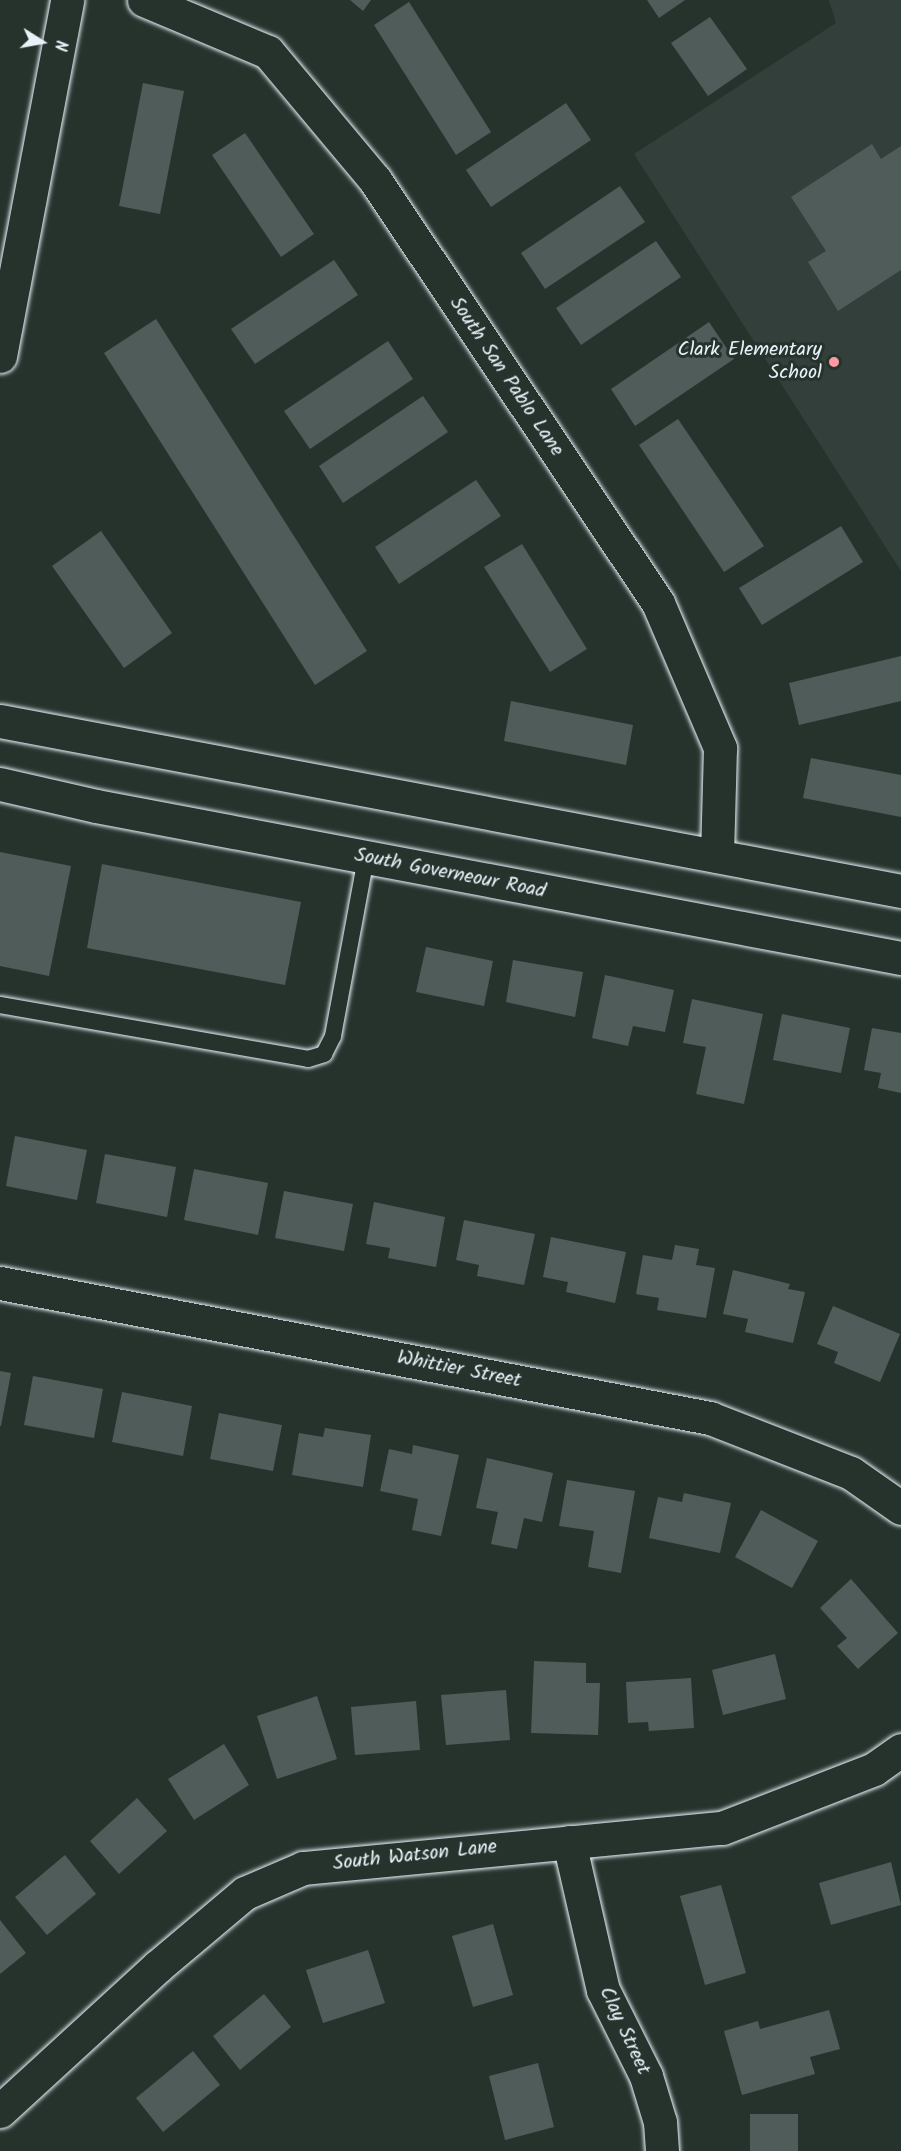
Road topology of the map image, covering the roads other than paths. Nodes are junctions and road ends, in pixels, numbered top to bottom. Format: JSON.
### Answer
{"nodes":[{"id":1,"x":67,"y":0,"type":"edge"},
{"id":2,"x":144,"y":0,"type":"edge"},
{"id":3,"x":8,"y":275,"type":"edge"},
{"id":4,"x":0,"y":356,"type":"edge"},
{"id":5,"x":0,"y":721,"type":"edge"},
{"id":6,"x":0,"y":783,"type":"edge"},
{"id":7,"x":717,"y":856,"type":"junction"},
{"id":8,"x":366,"y":858,"type":"junction"},
{"id":9,"x":901,"y":891,"type":"edge"},
{"id":10,"x":901,"y":958,"type":"edge"},
{"id":11,"x":0,"y":1005,"type":"edge"},
{"id":12,"x":0,"y":1283,"type":"edge"},
{"id":13,"x":901,"y":1508,"type":"edge"},
{"id":14,"x":901,"y":1750,"type":"edge"},
{"id":15,"x":569,"y":1842,"type":"junction"},
{"id":16,"x":0,"y":2111,"type":"edge"},
{"id":17,"x":662,"y":2151,"type":"edge"}],
"edges":[{"from":1,"to":3,"type":"street"},
{"from":2,"to":7,"type":"street","name":"South San Pablo Lane"},
{"from":3,"to":4,"type":"street"},
{"from":5,"to":7,"type":"street"},
{"from":6,"to":8,"type":"street","name":"South Governeour Road"},
{"from":7,"to":9,"type":"street"},
{"from":8,"to":10,"type":"street","name":"South Governeour Road"},
{"from":8,"to":11,"type":"lane"},
{"from":12,"to":13,"type":"street","name":"Whittier Street"},
{"from":14,"to":15,"type":"street","name":"South Watson Lane"},
{"from":15,"to":16,"type":"street","name":"South Watson Lane"},
{"from":15,"to":17,"type":"street","name":"Clay Street"}]}
